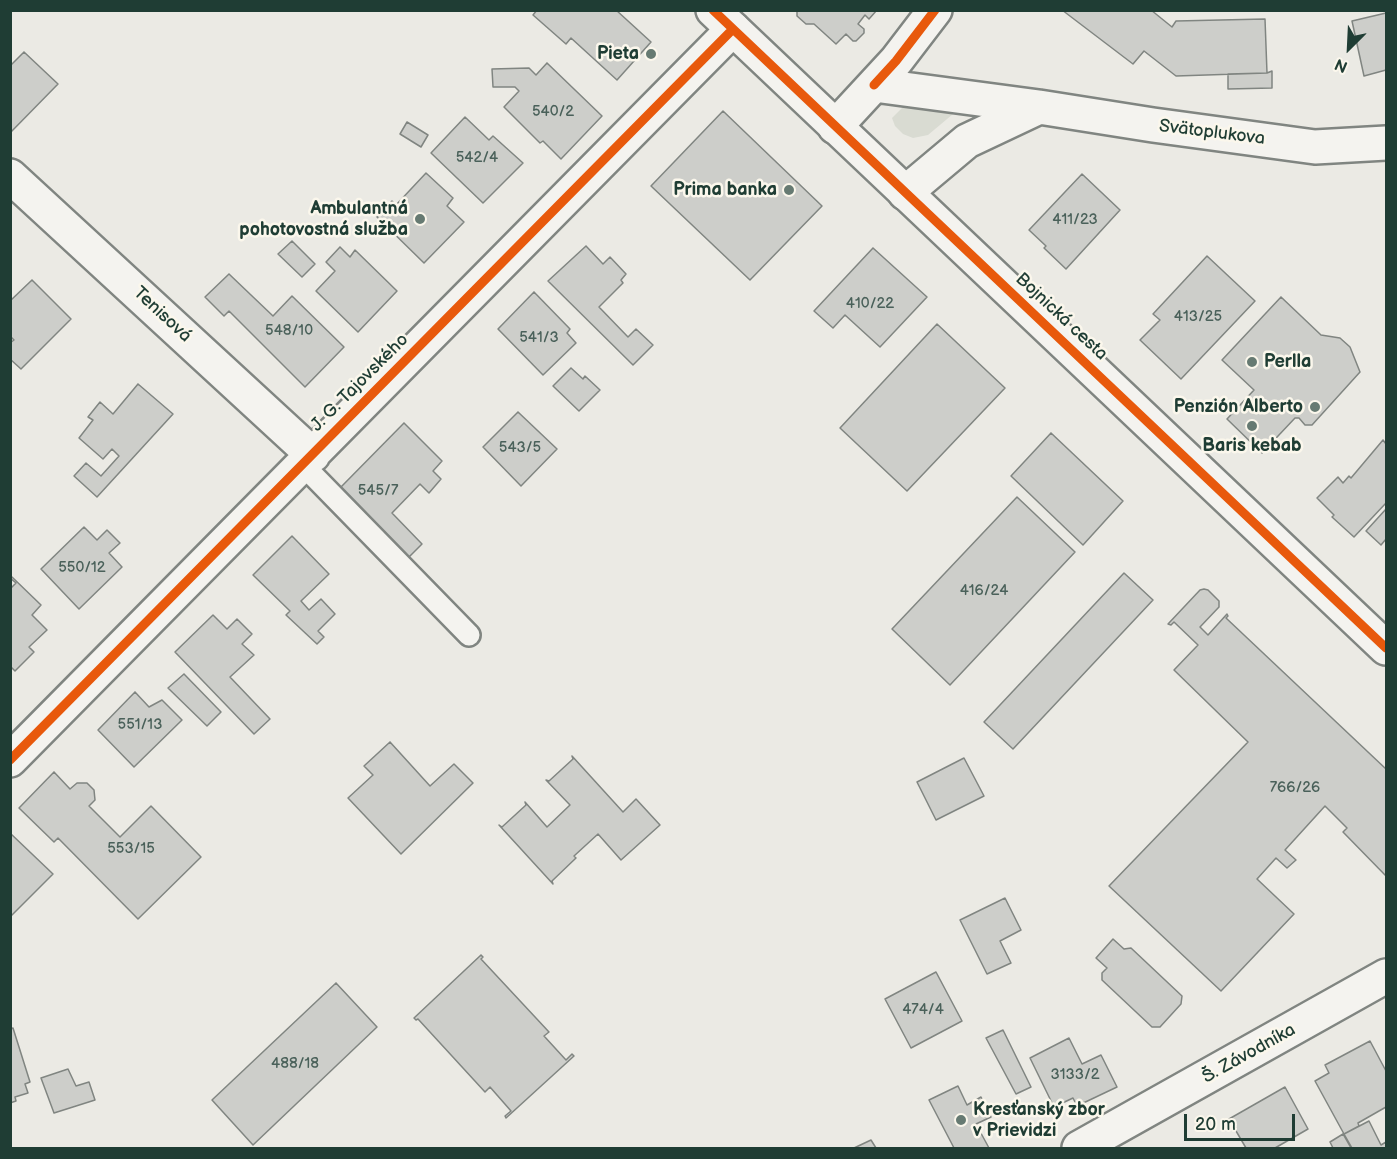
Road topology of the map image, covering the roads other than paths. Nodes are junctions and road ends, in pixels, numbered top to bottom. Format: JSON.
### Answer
{"nodes":[{"id":1,"x":934,"y":10,"type":"edge"},
{"id":2,"x":723,"y":20,"type":"edge"},
{"id":3,"x":874,"y":85,"type":"junction"},
{"id":4,"x":1039,"y":107,"type":"junction"},
{"id":5,"x":836,"y":127,"type":"junction"},
{"id":6,"x":1386,"y":144,"type":"edge"},
{"id":7,"x":10,"y":176,"type":"edge"},
{"id":8,"x":905,"y":193,"type":"junction"},
{"id":9,"x":308,"y":460,"type":"junction"},
{"id":10,"x":469,"y":635,"type":"dead end"},
{"id":11,"x":1386,"y":648,"type":"edge"},
{"id":12,"x":10,"y":760,"type":"edge"},
{"id":13,"x":1378,"y":981,"type":"edge"},
{"id":14,"x":1079,"y":1149,"type":"edge"}],
"edges":[{"from":1,"to":3,"type":"street"},
{"from":2,"to":5,"type":"street","name":"Bojnická cesta"},
{"from":2,"to":9,"type":"street","name":"J. G. Tajovského"},
{"from":3,"to":4,"type":"street","name":"Svätoplukova"},
{"from":3,"to":5,"type":"street"},
{"from":4,"to":6,"type":"street","name":"Svätoplukova"},
{"from":4,"to":8,"type":"street"},
{"from":5,"to":8,"type":"street","name":"Bojnická cesta"},
{"from":7,"to":9,"type":"street","name":"Tenisová"},
{"from":8,"to":11,"type":"street","name":"Bojnická cesta"},
{"from":9,"to":10,"type":"lane"},
{"from":9,"to":12,"type":"street","name":"J. G. Tajovského"},
{"from":13,"to":14,"type":"street","name":"Š. Závodníka"}]}
